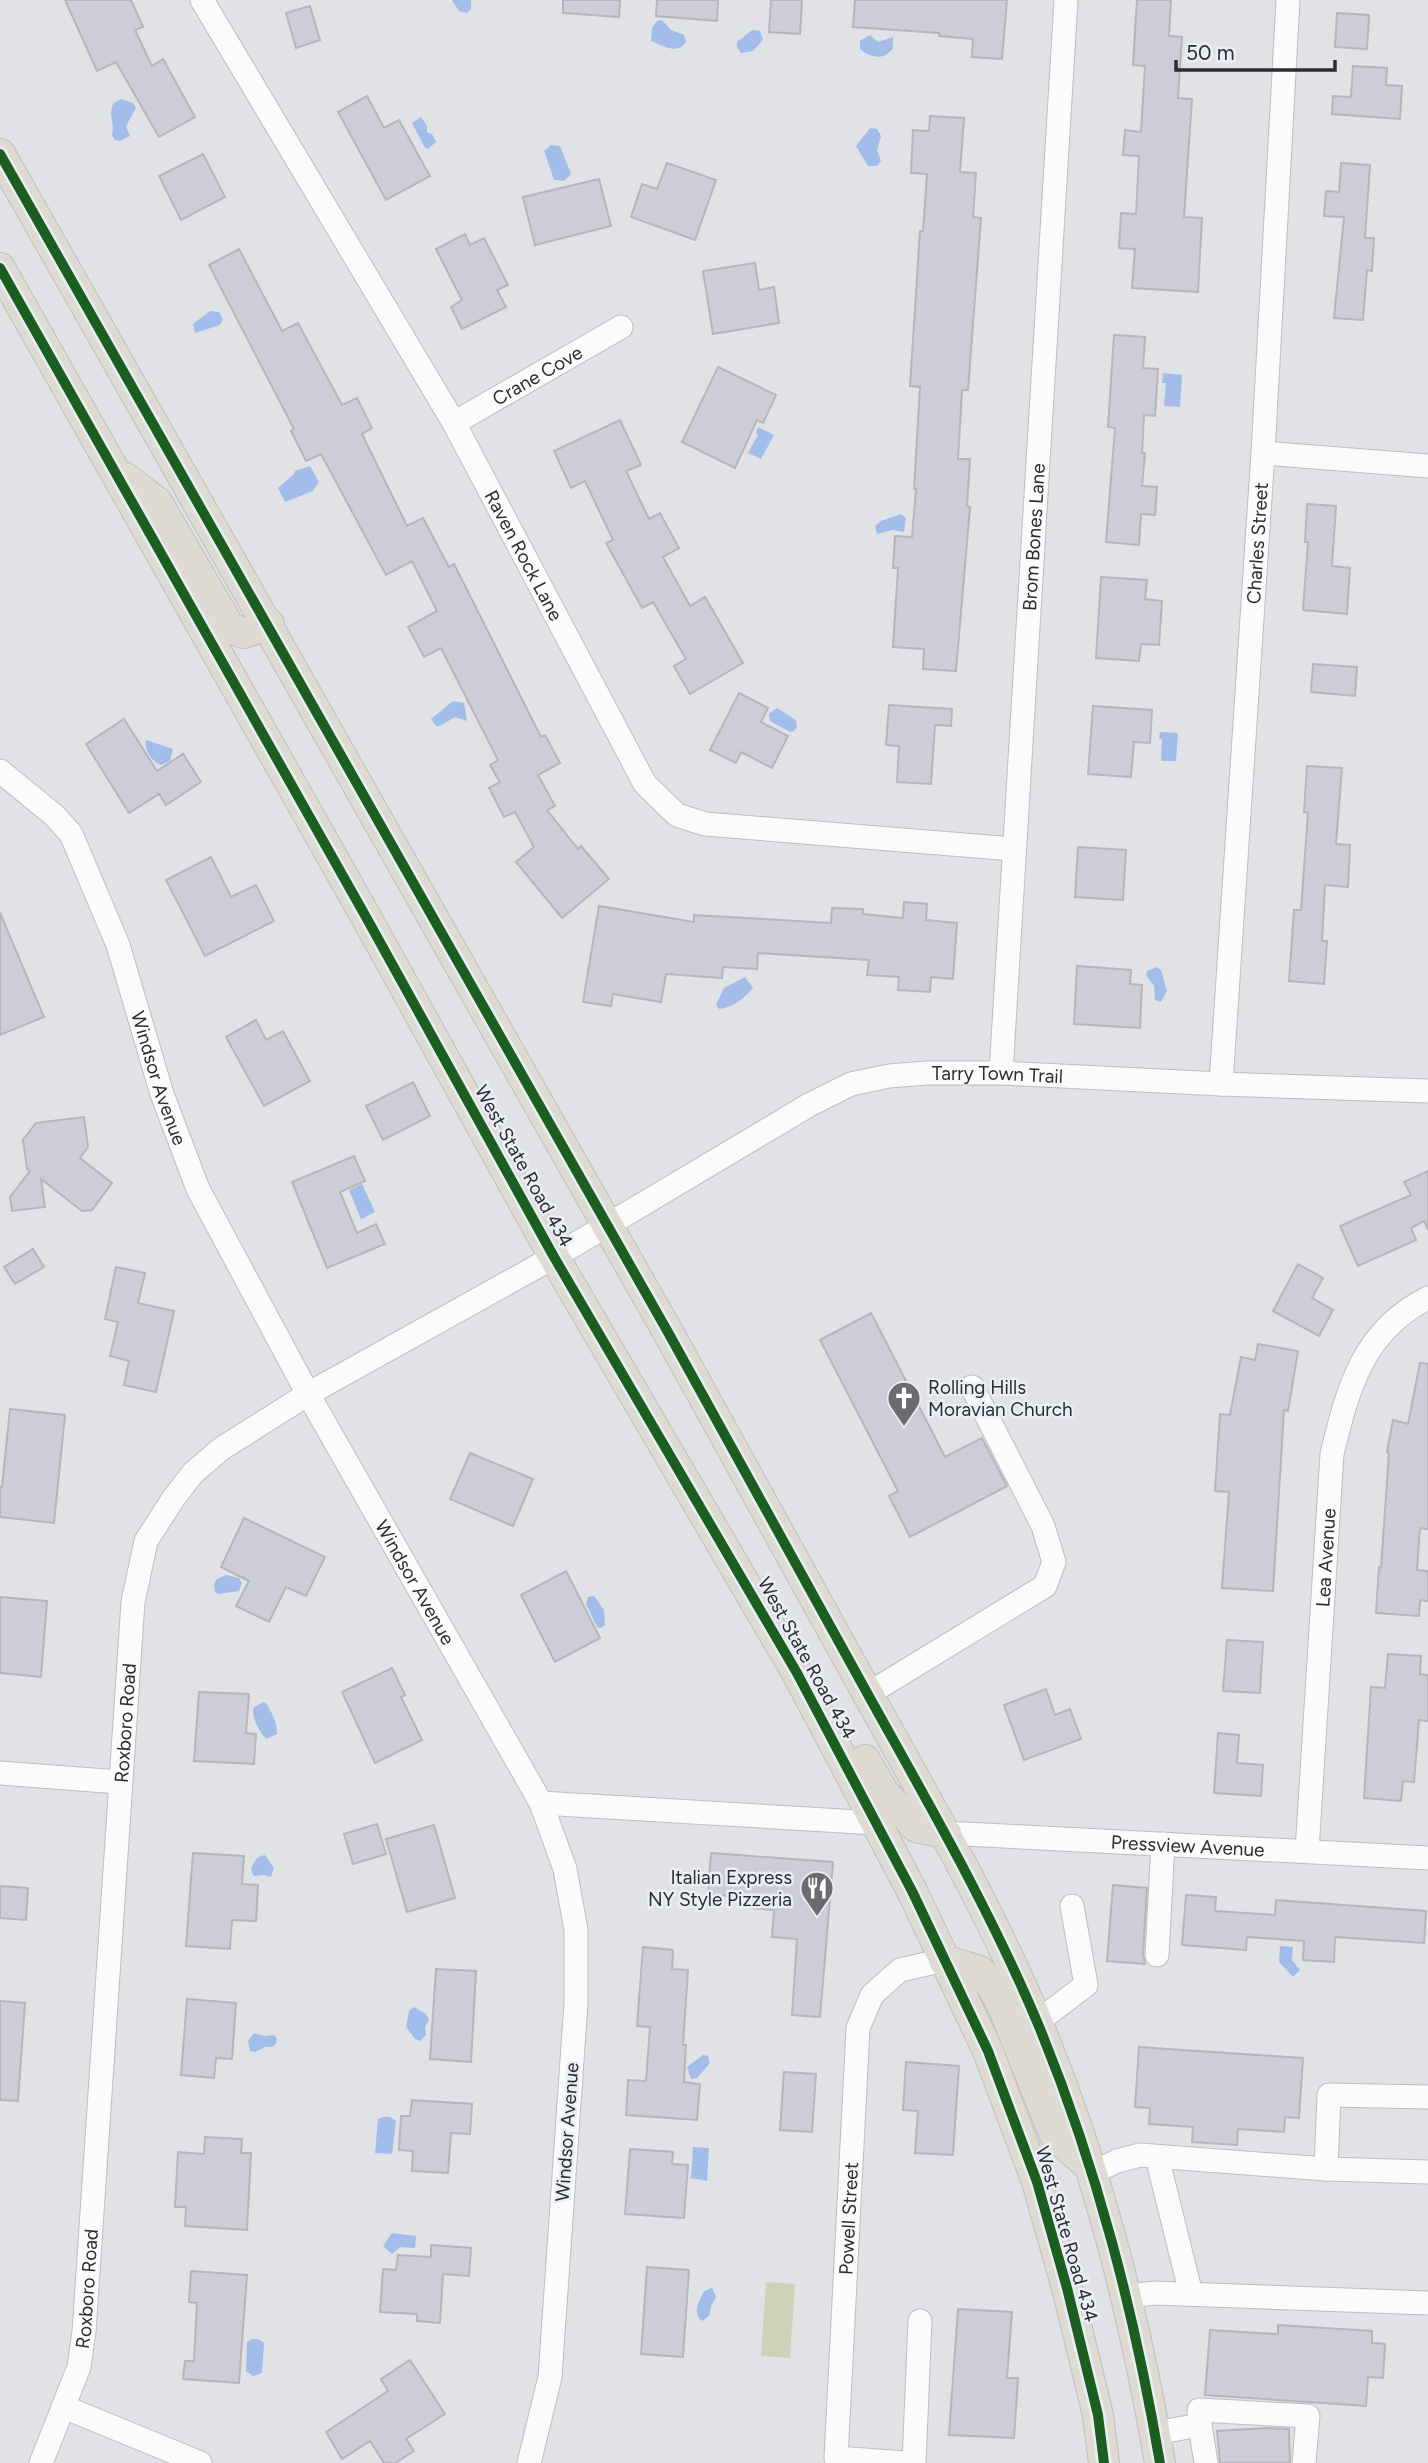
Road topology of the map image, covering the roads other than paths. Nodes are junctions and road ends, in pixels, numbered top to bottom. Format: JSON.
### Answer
{"nodes":[{"id":1,"x":202,"y":0,"type":"edge"},
{"id":2,"x":1066,"y":0,"type":"edge"},
{"id":3,"x":1288,"y":0,"type":"edge"},
{"id":4,"x":0,"y":155,"type":"edge"},
{"id":5,"x":0,"y":268,"type":"edge"},
{"id":6,"x":621,"y":327,"type":"dead end"},
{"id":7,"x":454,"y":423,"type":"junction"},
{"id":8,"x":1262,"y":453,"type":"junction"},
{"id":9,"x":1428,"y":466,"type":"edge"},
{"id":10,"x":113,"y":468,"type":"junction"},
{"id":11,"x":269,"y":624,"type":"junction"},
{"id":12,"x":0,"y":771,"type":"edge"},
{"id":13,"x":1013,"y":849,"type":"junction"},
{"id":14,"x":1001,"y":1073,"type":"junction"},
{"id":15,"x":1221,"y":1084,"type":"junction"},
{"id":16,"x":1428,"y":1091,"type":"edge"},
{"id":17,"x":607,"y":1224,"type":"junction"},
{"id":18,"x":554,"y":1257,"type":"junction"},
{"id":19,"x":1428,"y":1298,"type":"edge"},
{"id":20,"x":972,"y":1387,"type":"dead end"},
{"id":21,"x":308,"y":1394,"type":"junction"},
{"id":22,"x":797,"y":1672,"type":"junction"},
{"id":23,"x":868,"y":1694,"type":"junction"},
{"id":24,"x":0,"y":1773,"type":"edge"},
{"id":25,"x":119,"y":1782,"type":"junction"},
{"id":26,"x":541,"y":1803,"type":"junction"},
{"id":27,"x":876,"y":1823,"type":"junction"},
{"id":28,"x":946,"y":1833,"type":"junction"},
{"id":29,"x":1163,"y":1844,"type":"junction"},
{"id":30,"x":1307,"y":1851,"type":"junction"},
{"id":31,"x":1428,"y":1858,"type":"edge"},
{"id":32,"x":1072,"y":1906,"type":"dead end"},
{"id":33,"x":1157,"y":1955,"type":"dead end"},
{"id":34,"x":944,"y":1960,"type":"junction"},
{"id":35,"x":1037,"y":2022,"type":"junction"},
{"id":36,"x":1428,"y":2097,"type":"edge"},
{"id":37,"x":1157,"y":2157,"type":"junction"},
{"id":38,"x":1326,"y":2169,"type":"junction"},
{"id":39,"x":1091,"y":2170,"type":"junction"},
{"id":40,"x":1428,"y":2172,"type":"edge"},
{"id":41,"x":1191,"y":2294,"type":"junction"},
{"id":42,"x":1127,"y":2296,"type":"junction"},
{"id":43,"x":1428,"y":2303,"type":"edge"},
{"id":44,"x":920,"y":2321,"type":"dead end"},
{"id":45,"x":64,"y":2407,"type":"junction"},
{"id":46,"x":1200,"y":2425,"type":"junction"},
{"id":47,"x":1155,"y":2433,"type":"junction"},
{"id":48,"x":41,"y":2463,"type":"edge"},
{"id":49,"x":200,"y":2463,"type":"edge"},
{"id":50,"x":529,"y":2463,"type":"edge"},
{"id":51,"x":906,"y":2463,"type":"edge"},
{"id":52,"x":914,"y":2463,"type":"edge"},
{"id":53,"x":1104,"y":2463,"type":"edge"},
{"id":54,"x":1160,"y":2463,"type":"edge"},
{"id":55,"x":1206,"y":2463,"type":"edge"},
{"id":56,"x":1304,"y":2463,"type":"edge"}],
"edges":[{"from":1,"to":7,"type":"street","name":"Raven Rock Lane"},
{"from":2,"to":13,"type":"street","name":"Brom Bones Lane"},
{"from":3,"to":8,"type":"street","name":"Charles Street"},
{"from":4,"to":11,"type":"main road"},
{"from":5,"to":10,"type":"main road","name":"West State Road 434"},
{"from":6,"to":7,"type":"street","name":"Crane Cove"},
{"from":7,"to":13,"type":"street","name":"Raven Rock Lane"},
{"from":8,"to":9,"type":"street"},
{"from":8,"to":15,"type":"street","name":"Charles Street"},
{"from":10,"to":11,"type":"main road"},
{"from":10,"to":18,"type":"main road","name":"West State Road 434"},
{"from":11,"to":17,"type":"main road"},
{"from":12,"to":21,"type":"street","name":"Windsor Avenue"},
{"from":13,"to":14,"type":"street","name":"Brom Bones Lane"},
{"from":14,"to":15,"type":"street","name":"Tarry Town Trail"},
{"from":14,"to":17,"type":"street","name":"Tarry Town Trail"},
{"from":15,"to":16,"type":"street","name":"Tarry Town Trail"},
{"from":17,"to":18,"type":"street","name":"Roxboro Road"},
{"from":17,"to":23,"type":"main road"},
{"from":18,"to":21,"type":"street","name":"Roxboro Road"},
{"from":18,"to":22,"type":"main road","name":"West State Road 434"},
{"from":19,"to":30,"type":"street","name":"Lea Avenue"},
{"from":20,"to":23,"type":"street"},
{"from":21,"to":25,"type":"street","name":"Roxboro Road"},
{"from":21,"to":26,"type":"street","name":"Windsor Avenue"},
{"from":22,"to":27,"type":"main road","name":"West State Road 434"},
{"from":22,"to":28,"type":"main road"},
{"from":23,"to":28,"type":"main road"},
{"from":24,"to":25,"type":"street"},
{"from":25,"to":45,"type":"street","name":"Roxboro Road"},
{"from":26,"to":27,"type":"street"},
{"from":26,"to":50,"type":"street","name":"Windsor Avenue"},
{"from":27,"to":34,"type":"main road","name":"West State Road 434"},
{"from":28,"to":29,"type":"street","name":"Pressview Avenue"},
{"from":28,"to":35,"type":"main road"},
{"from":29,"to":30,"type":"street","name":"Pressview Avenue"},
{"from":29,"to":33,"type":"street"},
{"from":30,"to":31,"type":"street","name":"Pressview Avenue"},
{"from":32,"to":35,"type":"street"},
{"from":34,"to":39,"type":"main road"},
{"from":34,"to":51,"type":"street","name":"Powell Street"},
{"from":34,"to":53,"type":"main road","name":"West State Road 434"},
{"from":35,"to":39,"type":"main road"},
{"from":36,"to":38,"type":"street"},
{"from":37,"to":38,"type":"street"},
{"from":37,"to":39,"type":"street"},
{"from":37,"to":41,"type":"street"},
{"from":38,"to":40,"type":"street"},
{"from":39,"to":42,"type":"main road"},
{"from":41,"to":42,"type":"street"},
{"from":41,"to":43,"type":"street"},
{"from":42,"to":47,"type":"main road"},
{"from":44,"to":52,"type":"street"},
{"from":45,"to":48,"type":"street","name":"Roxboro Road"},
{"from":45,"to":49,"type":"street"},
{"from":46,"to":47,"type":"street"},
{"from":46,"to":55,"type":"street"},
{"from":46,"to":56,"type":"street"},
{"from":47,"to":54,"type":"main road"}]}
